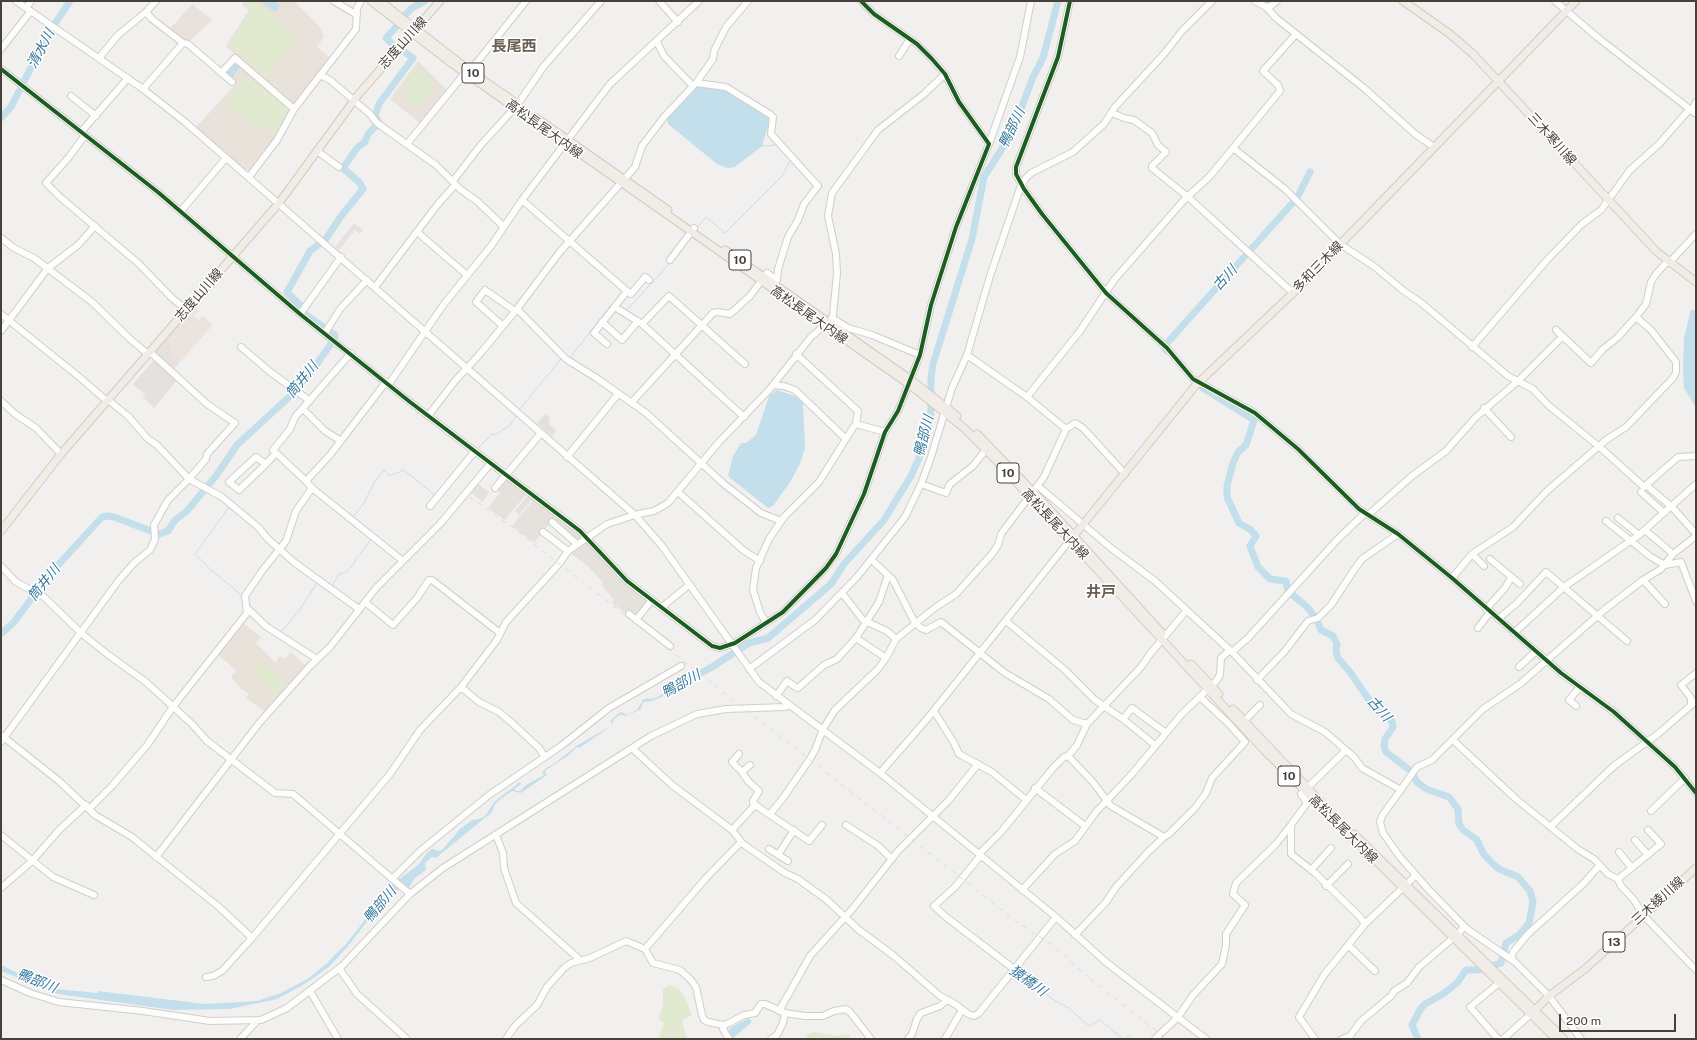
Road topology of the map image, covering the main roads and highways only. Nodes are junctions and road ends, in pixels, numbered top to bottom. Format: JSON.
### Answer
{"nodes":[{"id":1,"x":371,"y":1,"type":"edge"},
{"id":2,"x":380,"y":1,"type":"edge"},
{"id":3,"x":440,"y":1,"type":"edge"},
{"id":4,"x":1403,"y":1,"type":"edge"},
{"id":5,"x":1576,"y":1,"type":"edge"},
{"id":6,"x":413,"y":32,"type":"junction"},
{"id":7,"x":1499,"y":81,"type":"junction"},
{"id":8,"x":1696,"y":282,"type":"edge"},
{"id":9,"x":1,"y":531,"type":"edge"},
{"id":10,"x":1072,"y":538,"type":"junction"},
{"id":11,"x":1163,"y":637,"type":"junction"},
{"id":12,"x":1209,"y":686,"type":"junction"},
{"id":13,"x":1696,"y":868,"type":"edge"},
{"id":14,"x":1488,"y":968,"type":"junction"},
{"id":15,"x":1533,"y":1012,"type":"junction"},
{"id":16,"x":1556,"y":1039,"type":"edge"},
{"id":17,"x":1564,"y":1039,"type":"edge"}],
"edges":[{"from":1,"to":6,"type":"main road","name":"高松長尾大内線","number":"10"},
{"from":2,"to":6,"type":"main road","name":"高松長尾大内線","number":"10"},
{"from":3,"to":6,"type":"main road","name":"志度山川線"},
{"from":4,"to":7,"type":"main road","name":"三木寒川線"},
{"from":5,"to":7,"type":"main road","name":"多和三木線"},
{"from":6,"to":9,"type":"main road","name":"志度山川線"},
{"from":6,"to":10,"type":"main road","name":"高松長尾大内線","number":"10"},
{"from":7,"to":8,"type":"main road","name":"三木寒川線"},
{"from":7,"to":10,"type":"main road","name":"多和三木線"},
{"from":10,"to":11,"type":"main road","name":"高松長尾大内線","number":"10"},
{"from":11,"to":12,"type":"main road","name":"高松長尾大内線","number":"10"},
{"from":11,"to":12,"type":"main road","name":"高松長尾大内線","number":"10"},
{"from":12,"to":14,"type":"main road","name":"高松長尾大内線","number":"10"},
{"from":13,"to":15,"type":"main road","name":"三木綾川線","number":"13"},
{"from":14,"to":15,"type":"main road","name":"高松長尾大内線","number":"10"},
{"from":14,"to":15,"type":"main road","name":"高松長尾大内線","number":"10"},
{"from":15,"to":16,"type":"main road","name":"高松長尾大内線","number":"10"},
{"from":15,"to":17,"type":"main road","name":"高松長尾大内線","number":"10"}]}
